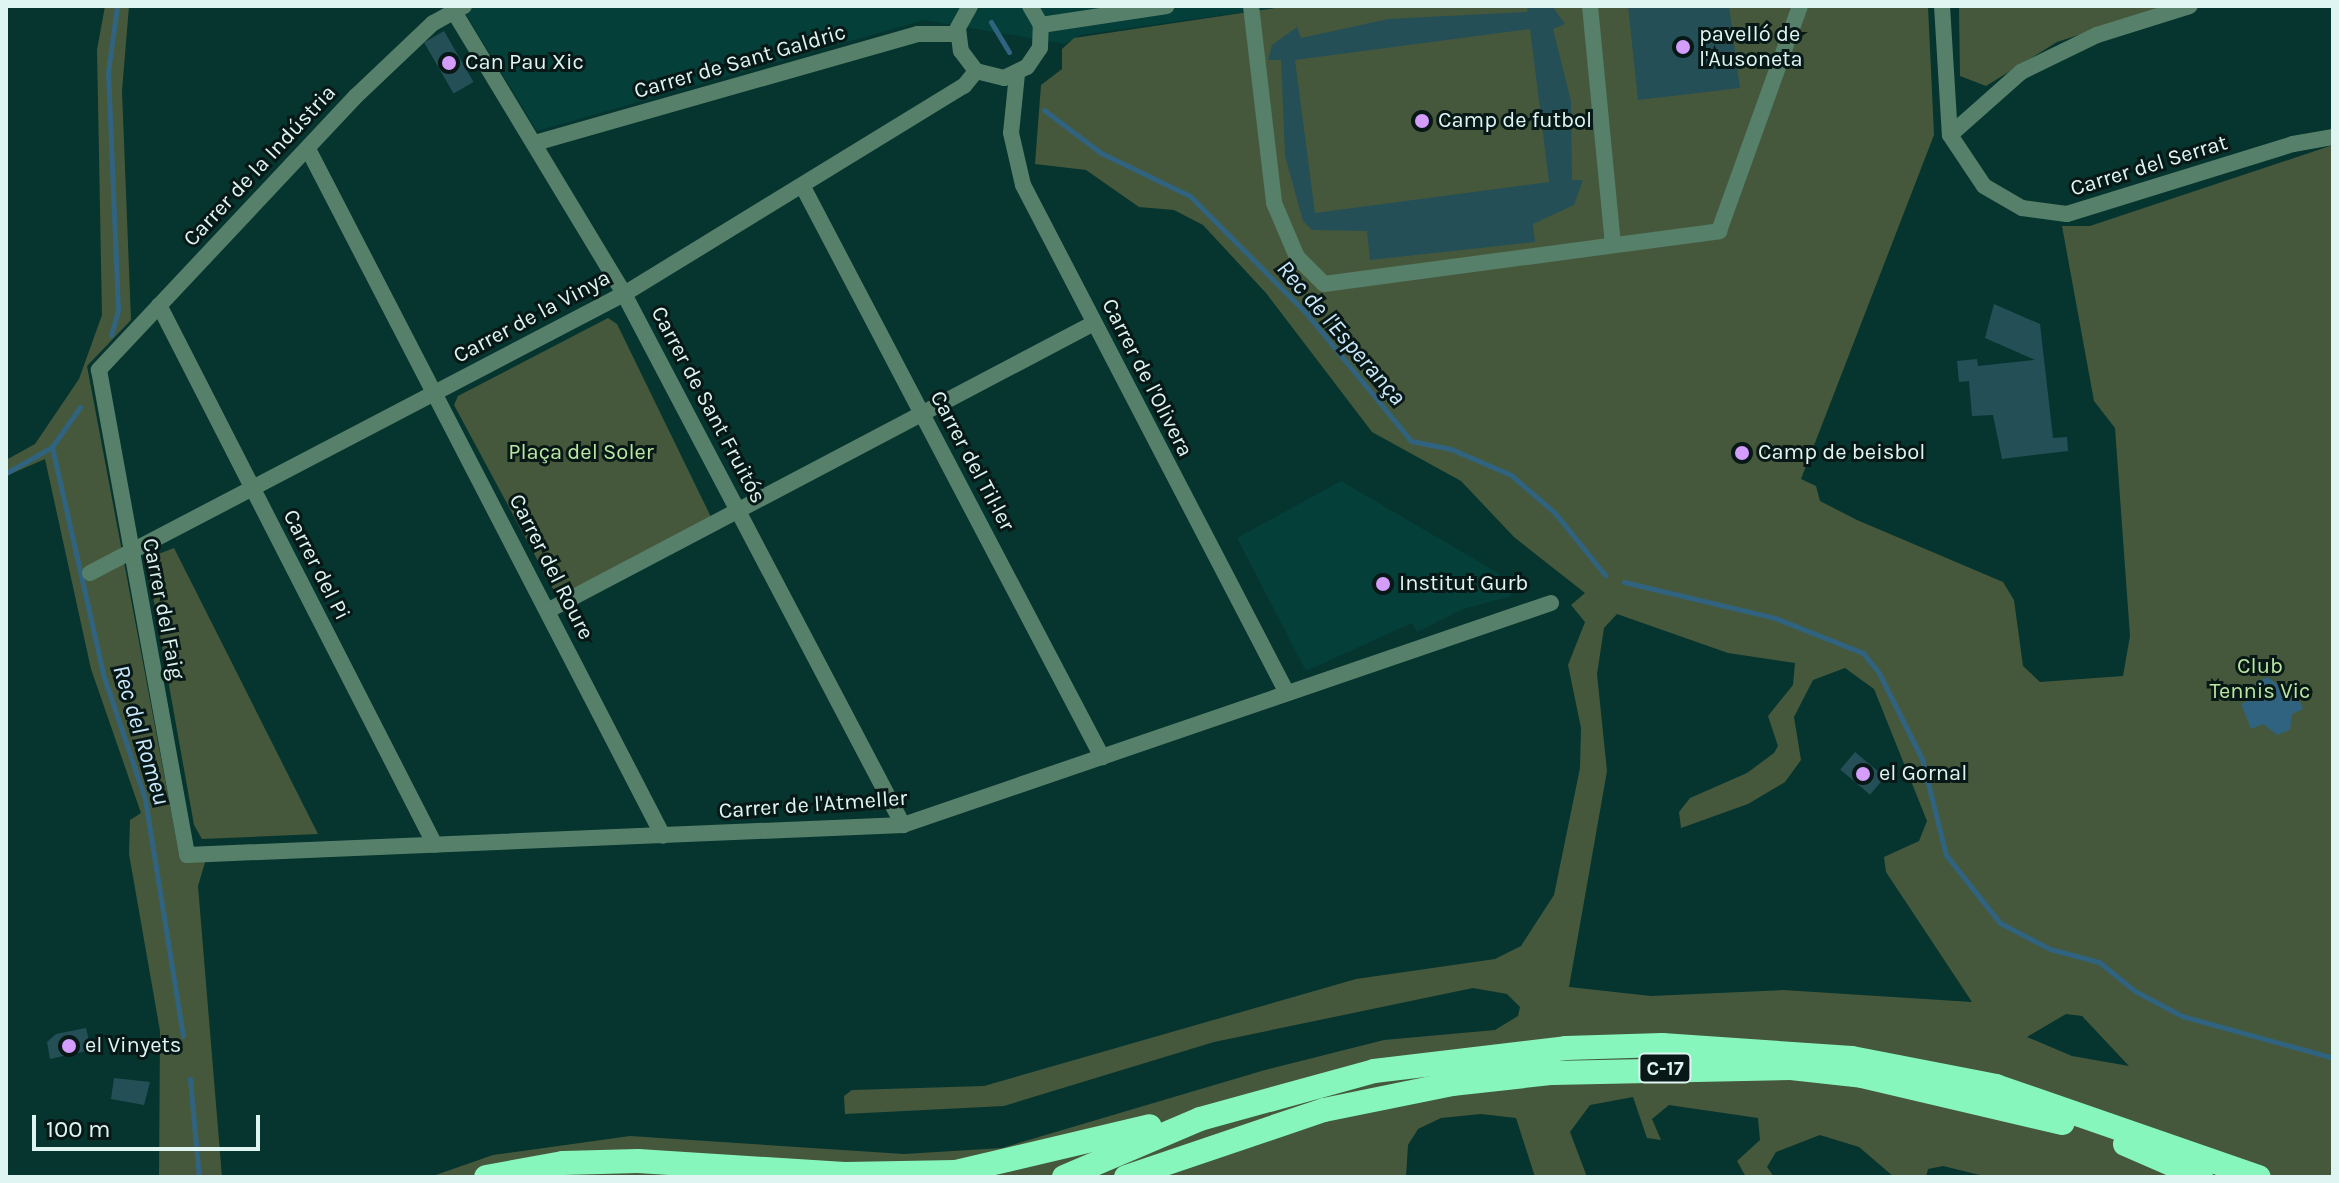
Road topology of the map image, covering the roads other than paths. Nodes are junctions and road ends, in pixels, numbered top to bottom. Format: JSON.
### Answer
{"nodes":[{"id":1,"x":949,"y":6,"type":"edge"},
{"id":2,"x":1030,"y":6,"type":"edge"},
{"id":3,"x":1167,"y":6,"type":"edge"},
{"id":4,"x":1251,"y":6,"type":"edge"},
{"id":5,"x":1590,"y":6,"type":"edge"},
{"id":6,"x":1800,"y":6,"type":"edge"},
{"id":7,"x":1942,"y":6,"type":"edge"},
{"id":8,"x":2190,"y":6,"type":"edge"},
{"id":9,"x":460,"y":10,"type":"edge"},
{"id":10,"x":963,"y":19,"type":"edge"},
{"id":11,"x":1041,"y":25,"type":"junction"},
{"id":12,"x":976,"y":71,"type":"junction"},
{"id":13,"x":1017,"y":74,"type":"junction"},
{"id":14,"x":1950,"y":135,"type":"junction"},
{"id":15,"x":2333,"y":137,"type":"edge"},
{"id":16,"x":535,"y":143,"type":"junction"},
{"id":17,"x":308,"y":149,"type":"junction"},
{"id":18,"x":803,"y":187,"type":"junction"},
{"id":19,"x":1613,"y":245,"type":"junction"},
{"id":20,"x":624,"y":294,"type":"junction"},
{"id":21,"x":159,"y":305,"type":"junction"},
{"id":22,"x":1094,"y":323,"type":"junction"},
{"id":23,"x":99,"y":370,"type":"joint"},
{"id":24,"x":435,"y":393,"type":"junction"},
{"id":25,"x":923,"y":414,"type":"junction"},
{"id":26,"x":252,"y":489,"type":"junction"},
{"id":27,"x":738,"y":509,"type":"junction"},
{"id":28,"x":131,"y":554,"type":"junction"},
{"id":29,"x":90,"y":573,"type":"dead end"},
{"id":30,"x":1551,"y":603,"type":"dead end"},
{"id":31,"x":549,"y":610,"type":"junction"},
{"id":32,"x":1286,"y":691,"type":"junction"},
{"id":33,"x":1102,"y":757,"type":"junction"},
{"id":34,"x":903,"y":825,"type":"junction"},
{"id":35,"x":663,"y":836,"type":"junction"},
{"id":36,"x":435,"y":845,"type":"junction"},
{"id":37,"x":187,"y":855,"type":"joint"},
{"id":38,"x":1200,"y":1119,"type":"junction"},
{"id":39,"x":486,"y":1177,"type":"edge"},
{"id":40,"x":1064,"y":1177,"type":"edge"},
{"id":41,"x":1126,"y":1177,"type":"edge"},
{"id":42,"x":2201,"y":1177,"type":"edge"},
{"id":43,"x":2259,"y":1177,"type":"edge"}],
"edges":[{"from":1,"to":10,"type":"street"},
{"from":2,"to":11,"type":"street"},
{"from":3,"to":11,"type":"street"},
{"from":4,"to":19,"type":"street"},
{"from":5,"to":19,"type":"street"},
{"from":6,"to":19,"type":"street"},
{"from":7,"to":14,"type":"street"},
{"from":8,"to":14,"type":"street"},
{"from":9,"to":16,"type":"street","name":"Carrer de Sant Fruitós"},
{"from":9,"to":17,"type":"street","name":"Carrer de la Indústria"},
{"from":10,"to":12,"type":"street"},
{"from":10,"to":16,"type":"street","name":"Carrer de Sant Galdric"},
{"from":11,"to":13,"type":"street"},
{"from":12,"to":13,"type":"street"},
{"from":12,"to":18,"type":"street","name":"Carrer de la Vinya"},
{"from":13,"to":22,"type":"street","name":"Carrer de l'Olivera"},
{"from":14,"to":15,"type":"street","name":"Carrer del Serrat"},
{"from":16,"to":20,"type":"street","name":"Carrer de Sant Fruitós"},
{"from":17,"to":21,"type":"street","name":"Carrer de la Indústria"},
{"from":17,"to":24,"type":"street","name":"Carrer del Roure"},
{"from":18,"to":20,"type":"street","name":"Carrer de la Vinya"},
{"from":18,"to":25,"type":"street","name":"Carrer del Til·ler"},
{"from":20,"to":24,"type":"street","name":"Carrer de la Vinya"},
{"from":20,"to":27,"type":"street","name":"Carrer de Sant Fruitós"},
{"from":21,"to":23,"type":"street","name":"Carrer de la Indústria"},
{"from":21,"to":26,"type":"street","name":"Carrer del Pi"},
{"from":22,"to":25,"type":"street"},
{"from":22,"to":32,"type":"street","name":"Carrer de l'Olivera"},
{"from":23,"to":28,"type":"street","name":"Carrer del Faig"},
{"from":24,"to":26,"type":"street","name":"Carrer de la Vinya"},
{"from":24,"to":31,"type":"street","name":"Carrer del Roure"},
{"from":25,"to":27,"type":"street"},
{"from":25,"to":33,"type":"street","name":"Carrer del Til·ler"},
{"from":26,"to":28,"type":"street","name":"Carrer de la Vinya"},
{"from":26,"to":36,"type":"street","name":"Carrer del Pi"},
{"from":27,"to":31,"type":"street"},
{"from":27,"to":34,"type":"street","name":"Carrer de Sant Fruitós"},
{"from":28,"to":29,"type":"street","name":"Carrer de la Vinya"},
{"from":28,"to":37,"type":"street","name":"Carrer del Faig"},
{"from":30,"to":32,"type":"street","name":"Carrer de l'Atmeller"},
{"from":31,"to":35,"type":"street","name":"Carrer del Roure"},
{"from":32,"to":33,"type":"street","name":"Carrer de l'Atmeller"},
{"from":33,"to":34,"type":"street","name":"Carrer de l'Atmeller"},
{"from":34,"to":35,"type":"street","name":"Carrer de l'Atmeller"},
{"from":35,"to":36,"type":"street","name":"Carrer de l'Atmeller"},
{"from":36,"to":37,"type":"street","name":"Carrer de l'Atmeller"},
{"from":38,"to":39,"type":"highway"},
{"from":38,"to":40,"type":"highway","number":"C-17"},
{"from":38,"to":43,"type":"highway","number":"C-17"},
{"from":41,"to":42,"type":"highway","number":"C-17"}]}
